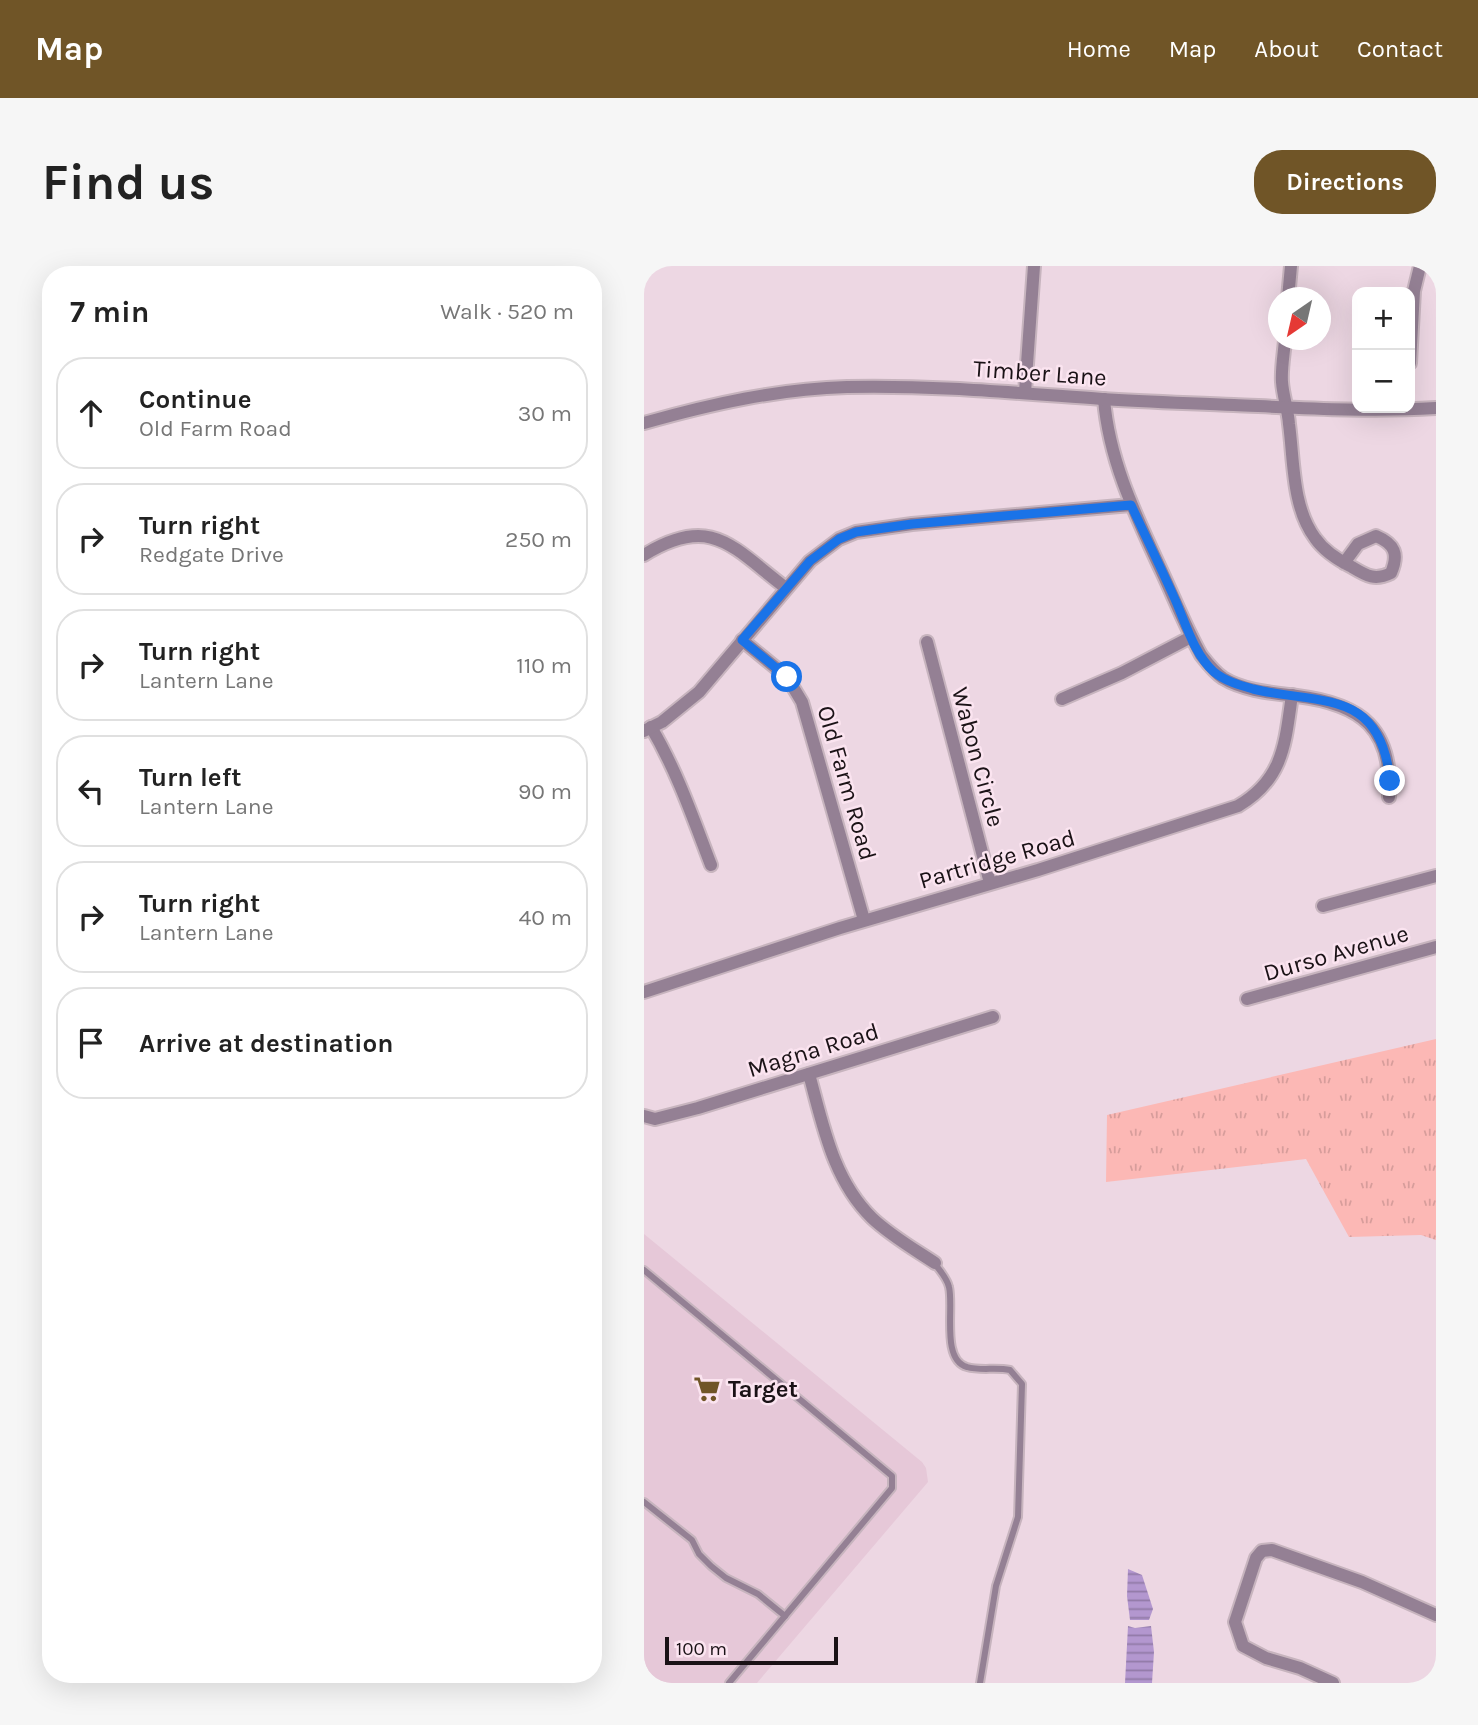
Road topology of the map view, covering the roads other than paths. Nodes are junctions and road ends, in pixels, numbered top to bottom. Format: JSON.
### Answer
{"nodes":[{"id":1,"x":1034,"y":266,"type":"edge"},
{"id":2,"x":1291,"y":266,"type":"edge"},
{"id":3,"x":1420,"y":266,"type":"edge"},
{"id":4,"x":1289,"y":287,"type":"edge"},
{"id":5,"x":1284,"y":350,"type":"edge"},
{"id":6,"x":1411,"y":350,"type":"edge"},
{"id":7,"x":1025,"y":392,"type":"junction"},
{"id":8,"x":1104,"y":399,"type":"junction"},
{"id":9,"x":1287,"y":408,"type":"junction"},
{"id":10,"x":1436,"y":408,"type":"edge"},
{"id":11,"x":1352,"y":410,"type":"edge"},
{"id":12,"x":1415,"y":410,"type":"edge"},
{"id":13,"x":644,"y":423,"type":"edge"},
{"id":14,"x":1131,"y":505,"type":"junction"},
{"id":15,"x":644,"y":555,"type":"edge"},
{"id":16,"x":1344,"y":563,"type":"dead end"},
{"id":17,"x":786,"y":588,"type":"junction"},
{"id":18,"x":1191,"y":637,"type":"junction"},
{"id":19,"x":742,"y":640,"type":"junction"},
{"id":20,"x":926,"y":642,"type":"dead end"},
{"id":21,"x":1292,"y":695,"type":"junction"},
{"id":22,"x":1062,"y":699,"type":"dead end"},
{"id":23,"x":648,"y":729,"type":"edge"},
{"id":24,"x":1389,"y":797,"type":"dead end"},
{"id":25,"x":711,"y":865,"type":"dead end"},
{"id":26,"x":1436,"y":876,"type":"edge"},
{"id":27,"x":990,"y":883,"type":"junction"},
{"id":28,"x":1323,"y":906,"type":"dead end"},
{"id":29,"x":864,"y":920,"type":"junction"},
{"id":30,"x":1436,"y":947,"type":"edge"},
{"id":31,"x":644,"y":992,"type":"edge"},
{"id":32,"x":1247,"y":999,"type":"dead end"},
{"id":33,"x":993,"y":1017,"type":"dead end"},
{"id":34,"x":809,"y":1074,"type":"junction"},
{"id":35,"x":644,"y":1115,"type":"edge"},
{"id":36,"x":934,"y":1263,"type":"joint"},
{"id":37,"x":644,"y":1270,"type":"edge"},
{"id":38,"x":646,"y":1506,"type":"edge"},
{"id":39,"x":1436,"y":1615,"type":"edge"},
{"id":40,"x":785,"y":1616,"type":"junction"},
{"id":41,"x":729,"y":1683,"type":"edge"},
{"id":42,"x":980,"y":1683,"type":"edge"},
{"id":43,"x":1333,"y":1683,"type":"edge"}],
"edges":[{"from":1,"to":7,"type":"street"},
{"from":2,"to":4,"type":"street"},
{"from":3,"to":6,"type":"street"},
{"from":5,"to":9,"type":"street"},
{"from":7,"to":8,"type":"street","name":"Timber Lane"},
{"from":7,"to":13,"type":"street","name":"Timber Lane"},
{"from":8,"to":9,"type":"street","name":"Timber Lane"},
{"from":8,"to":14,"type":"street"},
{"from":9,"to":11,"type":"street","name":"Timber Lane"},
{"from":9,"to":16,"type":"street"},
{"from":10,"to":12,"type":"street","name":"Timber Lane"},
{"from":14,"to":17,"type":"street"},
{"from":14,"to":18,"type":"street"},
{"from":15,"to":17,"type":"street"},
{"from":17,"to":19,"type":"street"},
{"from":18,"to":21,"type":"street"},
{"from":18,"to":22,"type":"street"},
{"from":19,"to":23,"type":"street"},
{"from":19,"to":29,"type":"street","name":"Old Farm Road"},
{"from":20,"to":27,"type":"street","name":"Wabon Circle"},
{"from":21,"to":24,"type":"street"},
{"from":21,"to":27,"type":"street","name":"Partridge Road"},
{"from":23,"to":25,"type":"street"},
{"from":26,"to":28,"type":"street"},
{"from":27,"to":29,"type":"street","name":"Partridge Road"},
{"from":29,"to":31,"type":"street","name":"Partridge Road"},
{"from":30,"to":32,"type":"street","name":"Durso Avenue"},
{"from":33,"to":34,"type":"street","name":"Magna Road"},
{"from":34,"to":35,"type":"street","name":"Magna Road"},
{"from":34,"to":36,"type":"street"},
{"from":36,"to":42,"type":"lane"},
{"from":37,"to":40,"type":"lane"},
{"from":38,"to":40,"type":"lane"},
{"from":39,"to":43,"type":"street"},
{"from":40,"to":41,"type":"lane"}]}
